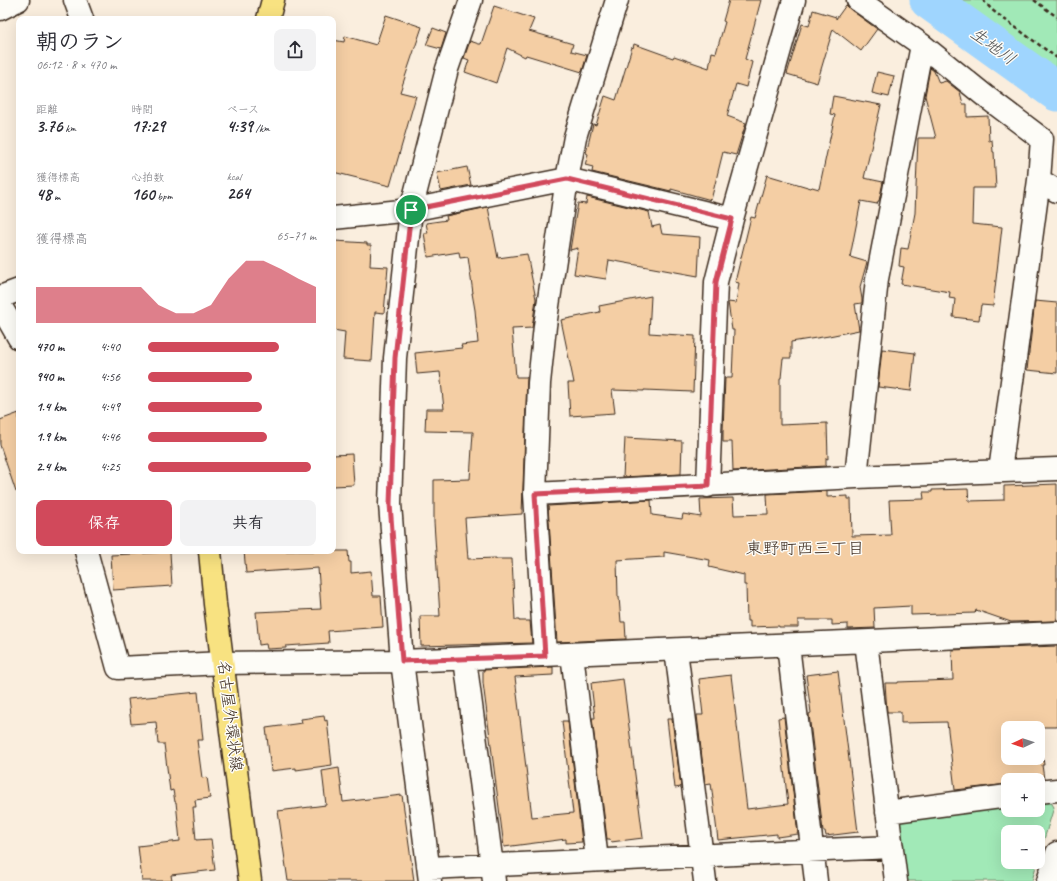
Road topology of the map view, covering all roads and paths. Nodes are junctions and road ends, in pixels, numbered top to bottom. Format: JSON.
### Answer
{"nodes":[{"id":1,"x":18,"y":0,"type":"edge"},
{"id":2,"x":75,"y":0,"type":"edge"},
{"id":3,"x":273,"y":0,"type":"edge"},
{"id":4,"x":471,"y":0,"type":"edge"},
{"id":5,"x":616,"y":0,"type":"edge"},
{"id":6,"x":794,"y":0,"type":"edge"},
{"id":7,"x":858,"y":0,"type":"edge"},
{"id":8,"x":983,"y":0,"type":"edge"},
{"id":9,"x":1034,"y":0,"type":"edge"},
{"id":10,"x":0,"y":9,"type":"edge"},
{"id":11,"x":81,"y":16,"type":"edge"},
{"id":12,"x":269,"y":16,"type":"edge"},
{"id":13,"x":1057,"y":17,"type":"edge"},
{"id":14,"x":922,"y":45,"type":"junction"},
{"id":15,"x":1057,"y":58,"type":"edge"},
{"id":16,"x":567,"y":179,"type":"junction"},
{"id":17,"x":1048,"y":186,"type":"edge"},
{"id":18,"x":411,"y":210,"type":"junction"},
{"id":19,"x":336,"y":218,"type":"edge"},
{"id":20,"x":732,"y":219,"type":"junction"},
{"id":21,"x":16,"y":291,"type":"edge"},
{"id":22,"x":0,"y":297,"type":"edge"},
{"id":23,"x":0,"y":305,"type":"edge"},
{"id":24,"x":16,"y":333,"type":"edge"},
{"id":25,"x":1057,"y":469,"type":"edge"},
{"id":26,"x":1000,"y":470,"type":"junction"},
{"id":27,"x":856,"y":477,"type":"junction"},
{"id":28,"x":708,"y":486,"type":"junction"},
{"id":29,"x":535,"y":494,"type":"junction"},
{"id":30,"x":87,"y":554,"type":"edge"},
{"id":31,"x":210,"y":554,"type":"edge"},
{"id":32,"x":1057,"y":633,"type":"edge"},
{"id":33,"x":866,"y":642,"type":"junction"},
{"id":34,"x":788,"y":645,"type":"junction"},
{"id":35,"x":676,"y":650,"type":"junction"},
{"id":36,"x":572,"y":654,"type":"junction"},
{"id":37,"x":545,"y":656,"type":"junction"},
{"id":38,"x":465,"y":659,"type":"junction"},
{"id":39,"x":402,"y":661,"type":"junction"},
{"id":40,"x":223,"y":663,"type":"junction"},
{"id":41,"x":1057,"y":790,"type":"edge"},
{"id":42,"x":1045,"y":791,"type":"edge"},
{"id":43,"x":1001,"y":797,"type":"edge"},
{"id":44,"x":887,"y":812,"type":"junction"},
{"id":45,"x":892,"y":847,"type":"junction"},
{"id":46,"x":813,"y":851,"type":"junction"},
{"id":47,"x":1057,"y":853,"type":"edge"},
{"id":48,"x":702,"y":856,"type":"junction"},
{"id":49,"x":598,"y":860,"type":"junction"},
{"id":50,"x":493,"y":873,"type":"edge"},
{"id":51,"x":429,"y":875,"type":"edge"},
{"id":52,"x":250,"y":881,"type":"edge"},
{"id":53,"x":705,"y":881,"type":"edge"},
{"id":54,"x":816,"y":881,"type":"edge"},
{"id":55,"x":896,"y":881,"type":"edge"},
{"id":56,"x":1048,"y":881,"type":"edge"}],
"edges":[{"from":1,"to":10,"type":"street"},
{"from":2,"to":11,"type":"street"},
{"from":3,"to":12,"type":"main road"},
{"from":4,"to":18,"type":"street"},
{"from":5,"to":16,"type":"street"},
{"from":6,"to":20,"type":"street"},
{"from":7,"to":14,"type":"street"},
{"from":8,"to":15,"type":"path"},
{"from":9,"to":13,"type":"path"},
{"from":14,"to":17,"type":"street"},
{"from":14,"to":27,"type":"street"},
{"from":16,"to":18,"type":"street"},
{"from":16,"to":20,"type":"street"},
{"from":16,"to":29,"type":"street"},
{"from":17,"to":26,"type":"street"},
{"from":18,"to":19,"type":"street"},
{"from":18,"to":39,"type":"street"},
{"from":20,"to":28,"type":"street"},
{"from":21,"to":22,"type":"street"},
{"from":23,"to":24,"type":"street"},
{"from":25,"to":26,"type":"street"},
{"from":26,"to":27,"type":"street"},
{"from":27,"to":28,"type":"street"},
{"from":28,"to":29,"type":"street"},
{"from":29,"to":37,"type":"street"},
{"from":30,"to":40,"type":"street"},
{"from":31,"to":40,"type":"main road","name":"名古屋外環状線"},
{"from":32,"to":33,"type":"street"},
{"from":33,"to":34,"type":"street"},
{"from":33,"to":44,"type":"street"},
{"from":34,"to":35,"type":"street"},
{"from":34,"to":46,"type":"street"},
{"from":35,"to":36,"type":"street"},
{"from":35,"to":48,"type":"street"},
{"from":36,"to":37,"type":"street"},
{"from":36,"to":49,"type":"street"},
{"from":37,"to":38,"type":"street"},
{"from":38,"to":39,"type":"street"},
{"from":38,"to":50,"type":"street"},
{"from":39,"to":40,"type":"street"},
{"from":39,"to":51,"type":"street"},
{"from":40,"to":52,"type":"main road","name":"名古屋外環状線"},
{"from":41,"to":42,"type":"street"},
{"from":43,"to":44,"type":"street"},
{"from":44,"to":45,"type":"street"},
{"from":45,"to":46,"type":"street"},
{"from":45,"to":55,"type":"street"},
{"from":46,"to":48,"type":"street"},
{"from":46,"to":54,"type":"street"},
{"from":47,"to":56,"type":"street"},
{"from":48,"to":49,"type":"street"},
{"from":48,"to":53,"type":"street"},
{"from":49,"to":50,"type":"street"},
{"from":50,"to":51,"type":"street"}]}
